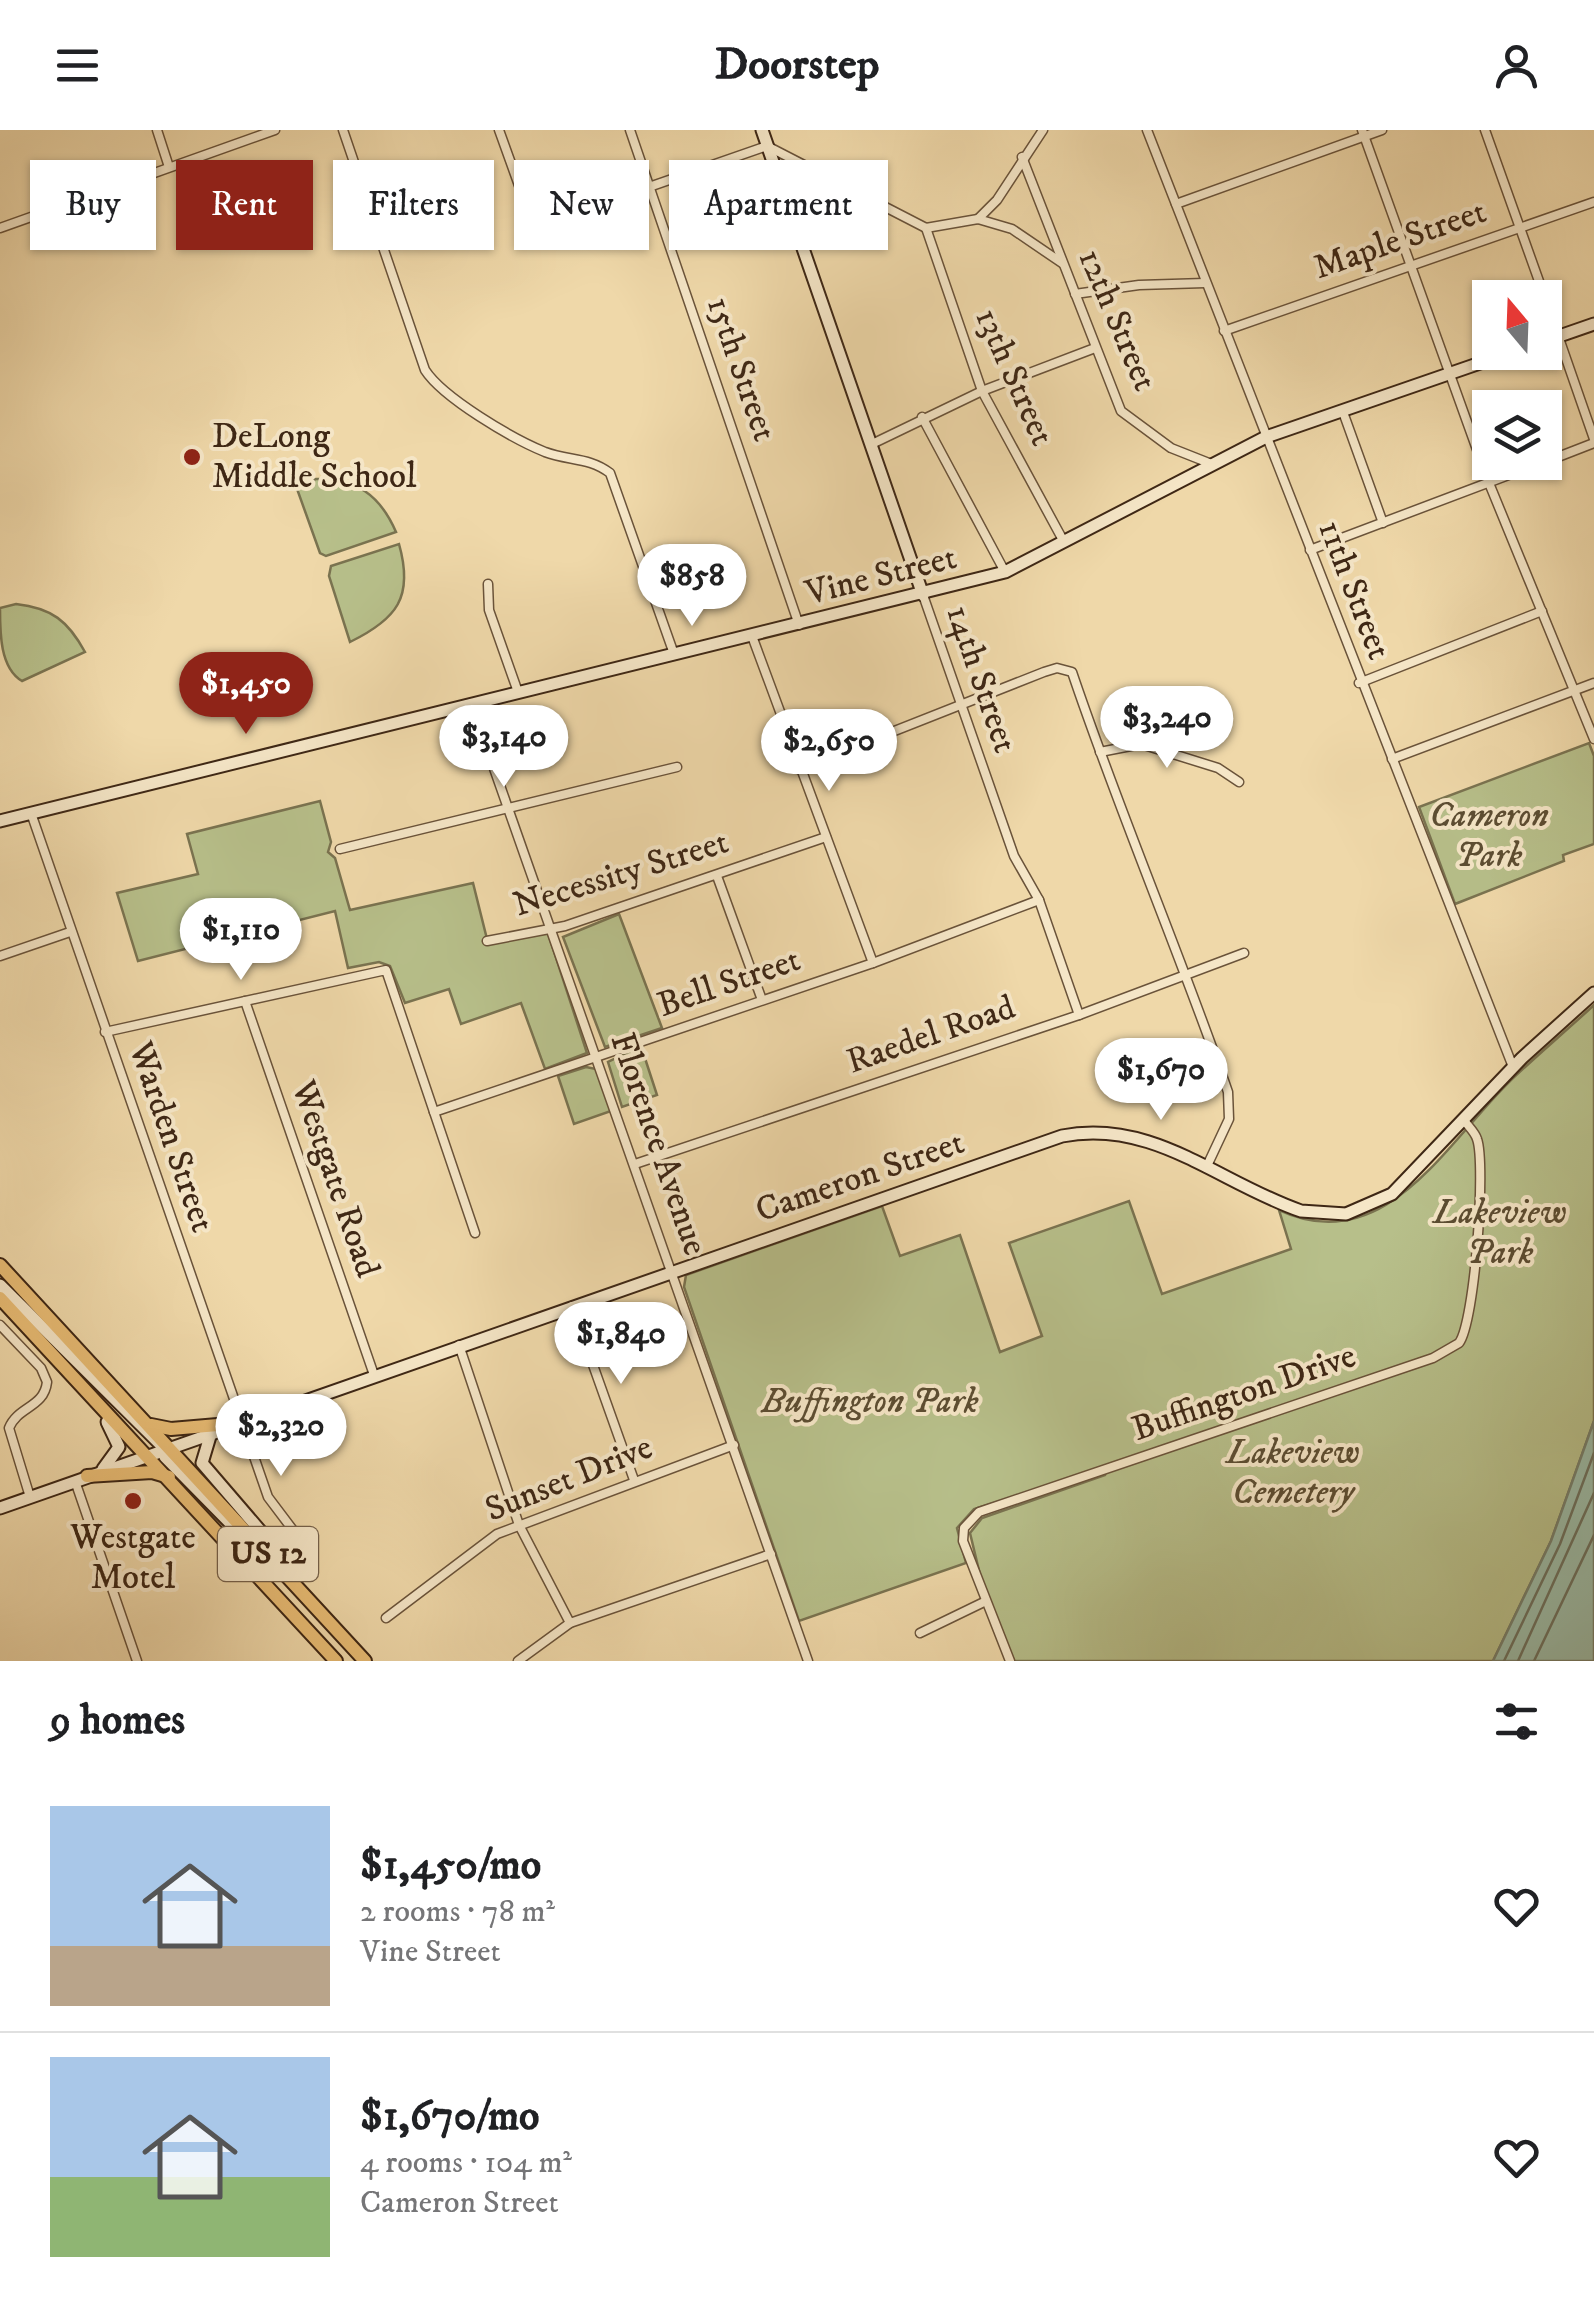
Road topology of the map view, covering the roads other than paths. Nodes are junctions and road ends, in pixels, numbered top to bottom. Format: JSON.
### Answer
{"nodes":[{"id":1,"x":157,"y":130,"type":"edge"},
{"id":2,"x":274,"y":130,"type":"edge"},
{"id":3,"x":343,"y":130,"type":"edge"},
{"id":4,"x":499,"y":130,"type":"edge"},
{"id":5,"x":630,"y":130,"type":"edge"},
{"id":6,"x":762,"y":130,"type":"edge"},
{"id":7,"x":1042,"y":130,"type":"edge"},
{"id":8,"x":1148,"y":130,"type":"edge"},
{"id":9,"x":1382,"y":130,"type":"edge"},
{"id":10,"x":1485,"y":130,"type":"edge"},
{"id":11,"x":1363,"y":133,"type":"edge"},
{"id":12,"x":767,"y":146,"type":"junction"},
{"id":13,"x":1022,"y":157,"type":"junction"},
{"id":14,"x":640,"y":160,"type":"edge"},
{"id":15,"x":170,"y":167,"type":"junction"},
{"id":16,"x":514,"y":171,"type":"edge"},
{"id":17,"x":649,"y":186,"type":"joint"},
{"id":18,"x":1594,"y":202,"type":"edge"},
{"id":19,"x":1176,"y":204,"type":"junction"},
{"id":20,"x":978,"y":220,"type":"junction"},
{"id":21,"x":1520,"y":227,"type":"junction"},
{"id":22,"x":0,"y":228,"type":"edge"},
{"id":23,"x":926,"y":228,"type":"junction"},
{"id":24,"x":1062,"y":263,"type":"junction"},
{"id":25,"x":1412,"y":264,"type":"junction"},
{"id":26,"x":1539,"y":280,"type":"edge"},
{"id":27,"x":1205,"y":283,"type":"junction"},
{"id":28,"x":1075,"y":294,"type":"junction"},
{"id":29,"x":1594,"y":324,"type":"edge"},
{"id":30,"x":1224,"y":331,"type":"junction"},
{"id":31,"x":1562,"y":335,"type":"edge"},
{"id":32,"x":1095,"y":348,"type":"junction"},
{"id":33,"x":1562,"y":348,"type":"edge"},
{"id":34,"x":1472,"y":366,"type":"edge"},
{"id":35,"x":1450,"y":374,"type":"junction"},
{"id":36,"x":982,"y":391,"type":"junction"},
{"id":37,"x":1343,"y":412,"type":"junction"},
{"id":38,"x":922,"y":417,"type":"junction"},
{"id":39,"x":1266,"y":437,"type":"junction"},
{"id":40,"x":1594,"y":441,"type":"edge"},
{"id":41,"x":872,"y":444,"type":"junction"},
{"id":42,"x":1562,"y":454,"type":"edge"},
{"id":43,"x":1209,"y":463,"type":"junction"},
{"id":44,"x":1497,"y":480,"type":"edge"},
{"id":45,"x":1489,"y":483,"type":"junction"},
{"id":46,"x":1383,"y":524,"type":"junction"},
{"id":47,"x":1064,"y":542,"type":"junction"},
{"id":48,"x":1310,"y":550,"type":"junction"},
{"id":49,"x":1004,"y":572,"type":"junction"},
{"id":50,"x":488,"y":584,"type":"dead end"},
{"id":51,"x":922,"y":595,"type":"junction"},
{"id":52,"x":1542,"y":611,"type":"junction"},
{"id":53,"x":799,"y":625,"type":"junction"},
{"id":54,"x":752,"y":636,"type":"junction"},
{"id":55,"x":674,"y":654,"type":"junction"},
{"id":56,"x":1359,"y":683,"type":"junction"},
{"id":57,"x":1594,"y":683,"type":"edge"},
{"id":58,"x":1575,"y":690,"type":"junction"},
{"id":59,"x":518,"y":692,"type":"junction"},
{"id":60,"x":471,"y":703,"type":"junction"},
{"id":61,"x":960,"y":704,"type":"junction"},
{"id":62,"x":1594,"y":739,"type":"edge"},
{"id":63,"x":1100,"y":752,"type":"junction"},
{"id":64,"x":1392,"y":760,"type":"junction"},
{"id":65,"x":677,"y":766,"type":"dead end"},
{"id":66,"x":798,"y":769,"type":"junction"},
{"id":67,"x":1240,"y":782,"type":"dead end"},
{"id":68,"x":510,"y":808,"type":"junction"},
{"id":69,"x":31,"y":813,"type":"junction"},
{"id":70,"x":0,"y":821,"type":"edge"},
{"id":71,"x":826,"y":837,"type":"junction"},
{"id":72,"x":340,"y":849,"type":"dead end"},
{"id":73,"x":717,"y":876,"type":"junction"},
{"id":74,"x":1039,"y":900,"type":"junction"},
{"id":75,"x":552,"y":928,"type":"junction"},
{"id":76,"x":70,"y":932,"type":"junction"},
{"id":77,"x":487,"y":941,"type":"dead end"},
{"id":78,"x":1244,"y":953,"type":"dead end"},
{"id":79,"x":0,"y":956,"type":"edge"},
{"id":80,"x":873,"y":963,"type":"junction"},
{"id":81,"x":1187,"y":974,"type":"junction"},
{"id":82,"x":1594,"y":993,"type":"edge"},
{"id":83,"x":762,"y":1000,"type":"junction"},
{"id":84,"x":245,"y":1001,"type":"junction"},
{"id":85,"x":1079,"y":1015,"type":"junction"},
{"id":86,"x":105,"y":1032,"type":"junction"},
{"id":87,"x":598,"y":1057,"type":"junction"},
{"id":88,"x":1513,"y":1068,"type":"junction"},
{"id":89,"x":434,"y":1112,"type":"junction"},
{"id":90,"x":1463,"y":1119,"type":"junction"},
{"id":91,"x":634,"y":1164,"type":"junction"},
{"id":92,"x":1206,"y":1168,"type":"junction"},
{"id":93,"x":475,"y":1233,"type":"dead end"},
{"id":94,"x":0,"y":1265,"type":"edge"},
{"id":95,"x":673,"y":1272,"type":"junction"},
{"id":96,"x":0,"y":1285,"type":"edge"},
{"id":97,"x":0,"y":1298,"type":"edge"},
{"id":98,"x":572,"y":1306,"type":"junction"},
{"id":99,"x":0,"y":1326,"type":"edge"},
{"id":100,"x":459,"y":1346,"type":"junction"},
{"id":101,"x":62,"y":1363,"type":"junction"},
{"id":102,"x":374,"y":1375,"type":"junction"},
{"id":103,"x":241,"y":1422,"type":"junction"},
{"id":104,"x":151,"y":1425,"type":"junction"},
{"id":105,"x":211,"y":1433,"type":"junction"},
{"id":106,"x":734,"y":1445,"type":"junction"},
{"id":107,"x":171,"y":1446,"type":"junction"},
{"id":108,"x":150,"y":1455,"type":"junction"},
{"id":109,"x":87,"y":1476,"type":"junction"},
{"id":110,"x":170,"y":1477,"type":"junction"},
{"id":111,"x":634,"y":1480,"type":"junction"},
{"id":112,"x":30,"y":1497,"type":"junction"},
{"id":113,"x":0,"y":1508,"type":"edge"},
{"id":114,"x":519,"y":1524,"type":"junction"},
{"id":115,"x":305,"y":1546,"type":"dead end"},
{"id":116,"x":770,"y":1554,"type":"junction"},
{"id":117,"x":275,"y":1562,"type":"junction"},
{"id":118,"x":984,"y":1602,"type":"junction"},
{"id":119,"x":386,"y":1618,"type":"dead end"},
{"id":120,"x":570,"y":1623,"type":"junction"},
{"id":121,"x":920,"y":1634,"type":"dead end"},
{"id":122,"x":137,"y":1661,"type":"edge"},
{"id":123,"x":336,"y":1661,"type":"edge"},
{"id":124,"x":364,"y":1661,"type":"edge"},
{"id":125,"x":518,"y":1661,"type":"edge"},
{"id":126,"x":808,"y":1661,"type":"edge"},
{"id":127,"x":1010,"y":1661,"type":"edge"}],
"edges":[{"from":1,"to":15,"type":"street"},
{"from":2,"to":15,"type":"street"},
{"from":3,"to":55,"type":"street"},
{"from":4,"to":16,"type":"street"},
{"from":5,"to":14,"type":"street","name":"15th Street"},
{"from":6,"to":12,"type":"main road","name":"14th Street"},
{"from":7,"to":13,"type":"street"},
{"from":8,"to":19,"type":"street","name":"11th Street"},
{"from":9,"to":11,"type":"street"},
{"from":10,"to":21,"type":"street"},
{"from":11,"to":19,"type":"street"},
{"from":11,"to":25,"type":"street"},
{"from":12,"to":17,"type":"street"},
{"from":12,"to":23,"type":"street"},
{"from":12,"to":41,"type":"main road","name":"14th Street"},
{"from":13,"to":20,"type":"street"},
{"from":13,"to":24,"type":"street","name":"12th Street"},
{"from":15,"to":22,"type":"street"},
{"from":17,"to":53,"type":"street","name":"15th Street"},
{"from":18,"to":21,"type":"street","name":"Maple Street"},
{"from":19,"to":27,"type":"street","name":"11th Street"},
{"from":20,"to":23,"type":"street"},
{"from":20,"to":24,"type":"street"},
{"from":21,"to":25,"type":"street","name":"Maple Street"},
{"from":21,"to":26,"type":"street"},
{"from":23,"to":36,"type":"street","name":"13th Street"},
{"from":24,"to":28,"type":"street","name":"12th Street"},
{"from":25,"to":30,"type":"street","name":"Maple Street"},
{"from":25,"to":35,"type":"street"},
{"from":27,"to":28,"type":"street"},
{"from":27,"to":30,"type":"street","name":"11th Street"},
{"from":28,"to":32,"type":"street","name":"12th Street"},
{"from":29,"to":31,"type":"main road"},
{"from":30,"to":39,"type":"street","name":"11th Street"},
{"from":32,"to":36,"type":"street"},
{"from":32,"to":43,"type":"street","name":"12th Street"},
{"from":33,"to":40,"type":"street"},
{"from":34,"to":35,"type":"main road","name":"Vine Street"},
{"from":35,"to":37,"type":"main road","name":"Vine Street"},
{"from":35,"to":45,"type":"street"},
{"from":36,"to":38,"type":"street"},
{"from":36,"to":47,"type":"street","name":"13th Street"},
{"from":37,"to":39,"type":"main road","name":"Vine Street"},
{"from":37,"to":46,"type":"street"},
{"from":38,"to":41,"type":"street"},
{"from":38,"to":49,"type":"street"},
{"from":39,"to":43,"type":"main road","name":"Vine Street"},
{"from":39,"to":48,"type":"street","name":"11th Street"},
{"from":40,"to":42,"type":"street"},
{"from":41,"to":51,"type":"main road","name":"14th Street"},
{"from":43,"to":47,"type":"main road","name":"Vine Street"},
{"from":44,"to":45,"type":"street"},
{"from":45,"to":46,"type":"street"},
{"from":45,"to":52,"type":"street"},
{"from":46,"to":48,"type":"street"},
{"from":47,"to":49,"type":"main road","name":"Vine Street"},
{"from":48,"to":56,"type":"street","name":"11th Street"},
{"from":49,"to":51,"type":"main road","name":"Vine Street"},
{"from":50,"to":59,"type":"street"},
{"from":51,"to":53,"type":"main road","name":"Vine Street"},
{"from":51,"to":61,"type":"street","name":"14th Street"},
{"from":52,"to":56,"type":"street"},
{"from":52,"to":58,"type":"street"},
{"from":53,"to":54,"type":"main road","name":"Vine Street"},
{"from":54,"to":55,"type":"main road","name":"Vine Street"},
{"from":54,"to":66,"type":"street"},
{"from":55,"to":59,"type":"main road","name":"Vine Street"},
{"from":56,"to":64,"type":"street","name":"11th Street"},
{"from":57,"to":58,"type":"street"},
{"from":58,"to":62,"type":"street"},
{"from":58,"to":64,"type":"street"},
{"from":59,"to":60,"type":"main road","name":"Vine Street"},
{"from":60,"to":68,"type":"street","name":"Florence Avenue"},
{"from":60,"to":69,"type":"main road","name":"Vine Street"},
{"from":61,"to":63,"type":"street"},
{"from":61,"to":66,"type":"street"},
{"from":61,"to":74,"type":"street","name":"14th Street"},
{"from":63,"to":67,"type":"street"},
{"from":63,"to":81,"type":"street"},
{"from":64,"to":88,"type":"street","name":"11th Street"},
{"from":65,"to":68,"type":"street"},
{"from":66,"to":71,"type":"street"},
{"from":68,"to":72,"type":"street"},
{"from":68,"to":75,"type":"street","name":"Florence Avenue"},
{"from":69,"to":70,"type":"main road","name":"Vine Street"},
{"from":69,"to":76,"type":"street","name":"Warden Street"},
{"from":71,"to":73,"type":"street","name":"Necessity Street"},
{"from":71,"to":80,"type":"street"},
{"from":73,"to":75,"type":"street","name":"Necessity Street"},
{"from":73,"to":83,"type":"street"},
{"from":74,"to":80,"type":"street","name":"Bell Street"},
{"from":74,"to":85,"type":"street","name":"14th Street"},
{"from":75,"to":77,"type":"street","name":"Necessity Street"},
{"from":75,"to":87,"type":"street","name":"Florence Avenue"},
{"from":76,"to":79,"type":"street"},
{"from":76,"to":86,"type":"street","name":"Warden Street"},
{"from":78,"to":81,"type":"street","name":"Raedel Road"},
{"from":80,"to":83,"type":"street","name":"Bell Street"},
{"from":81,"to":85,"type":"street","name":"Raedel Road"},
{"from":81,"to":92,"type":"street"},
{"from":82,"to":88,"type":"main road","name":"Cameron Street"},
{"from":83,"to":87,"type":"street","name":"Bell Street"},
{"from":84,"to":86,"type":"street"},
{"from":84,"to":89,"type":"street"},
{"from":84,"to":102,"type":"street","name":"Westgate Road"},
{"from":85,"to":91,"type":"street","name":"Raedel Road"},
{"from":86,"to":103,"type":"street","name":"Warden Street"},
{"from":87,"to":89,"type":"street","name":"Bell Street"},
{"from":87,"to":91,"type":"street","name":"Florence Avenue"},
{"from":88,"to":90,"type":"main road","name":"Cameron Street"},
{"from":89,"to":93,"type":"street"},
{"from":90,"to":92,"type":"main road","name":"Cameron Street"},
{"from":90,"to":118,"type":"street","name":"Buffington Drive"},
{"from":91,"to":95,"type":"street","name":"Florence Avenue"},
{"from":92,"to":95,"type":"main road","name":"Cameron Street"},
{"from":94,"to":104,"type":"main road","number":"US 12"},
{"from":95,"to":98,"type":"main road","name":"Cameron Street"},
{"from":95,"to":106,"type":"street","name":"Florence Avenue"},
{"from":96,"to":107,"type":"main road"},
{"from":97,"to":101,"type":"main road","number":"US 12"},
{"from":98,"to":100,"type":"main road","name":"Cameron Street"},
{"from":98,"to":111,"type":"street"},
{"from":99,"to":112,"type":"street"},
{"from":100,"to":102,"type":"main road","name":"Cameron Street"},
{"from":100,"to":114,"type":"street"},
{"from":101,"to":108,"type":"main road","number":"US 12"},
{"from":101,"to":109,"type":"main road"},
{"from":102,"to":103,"type":"main road","name":"Cameron Street"},
{"from":103,"to":104,"type":"main road"},
{"from":103,"to":105,"type":"main road","name":"Cameron Street"},
{"from":103,"to":115,"type":"street","name":"Warden Street"},
{"from":104,"to":107,"type":"main road","number":"US 12"},
{"from":105,"to":107,"type":"main road","name":"Cameron Street"},
{"from":105,"to":117,"type":"main road"},
{"from":106,"to":111,"type":"street","name":"Sunset Drive"},
{"from":106,"to":116,"type":"street","name":"Florence Avenue"},
{"from":107,"to":108,"type":"main road","name":"Cameron Street"},
{"from":107,"to":117,"type":"main road","number":"US 12"},
{"from":108,"to":109,"type":"main road","name":"Cameron Street"},
{"from":108,"to":110,"type":"main road","number":"US 12"},
{"from":108,"to":117,"type":"main road"},
{"from":109,"to":110,"type":"main road"},
{"from":109,"to":112,"type":"main road","name":"Cameron Street"},
{"from":109,"to":122,"type":"street"},
{"from":110,"to":123,"type":"main road","number":"US 12"},
{"from":111,"to":114,"type":"street","name":"Sunset Drive"},
{"from":112,"to":113,"type":"main road","name":"Cameron Street"},
{"from":114,"to":119,"type":"street","name":"Sunset Drive"},
{"from":114,"to":120,"type":"street"},
{"from":116,"to":120,"type":"street"},
{"from":116,"to":126,"type":"street","name":"Florence Avenue"},
{"from":117,"to":124,"type":"main road","number":"US 12"},
{"from":118,"to":121,"type":"street"},
{"from":118,"to":127,"type":"street","name":"Buffington Drive"},
{"from":120,"to":125,"type":"street"}]}
